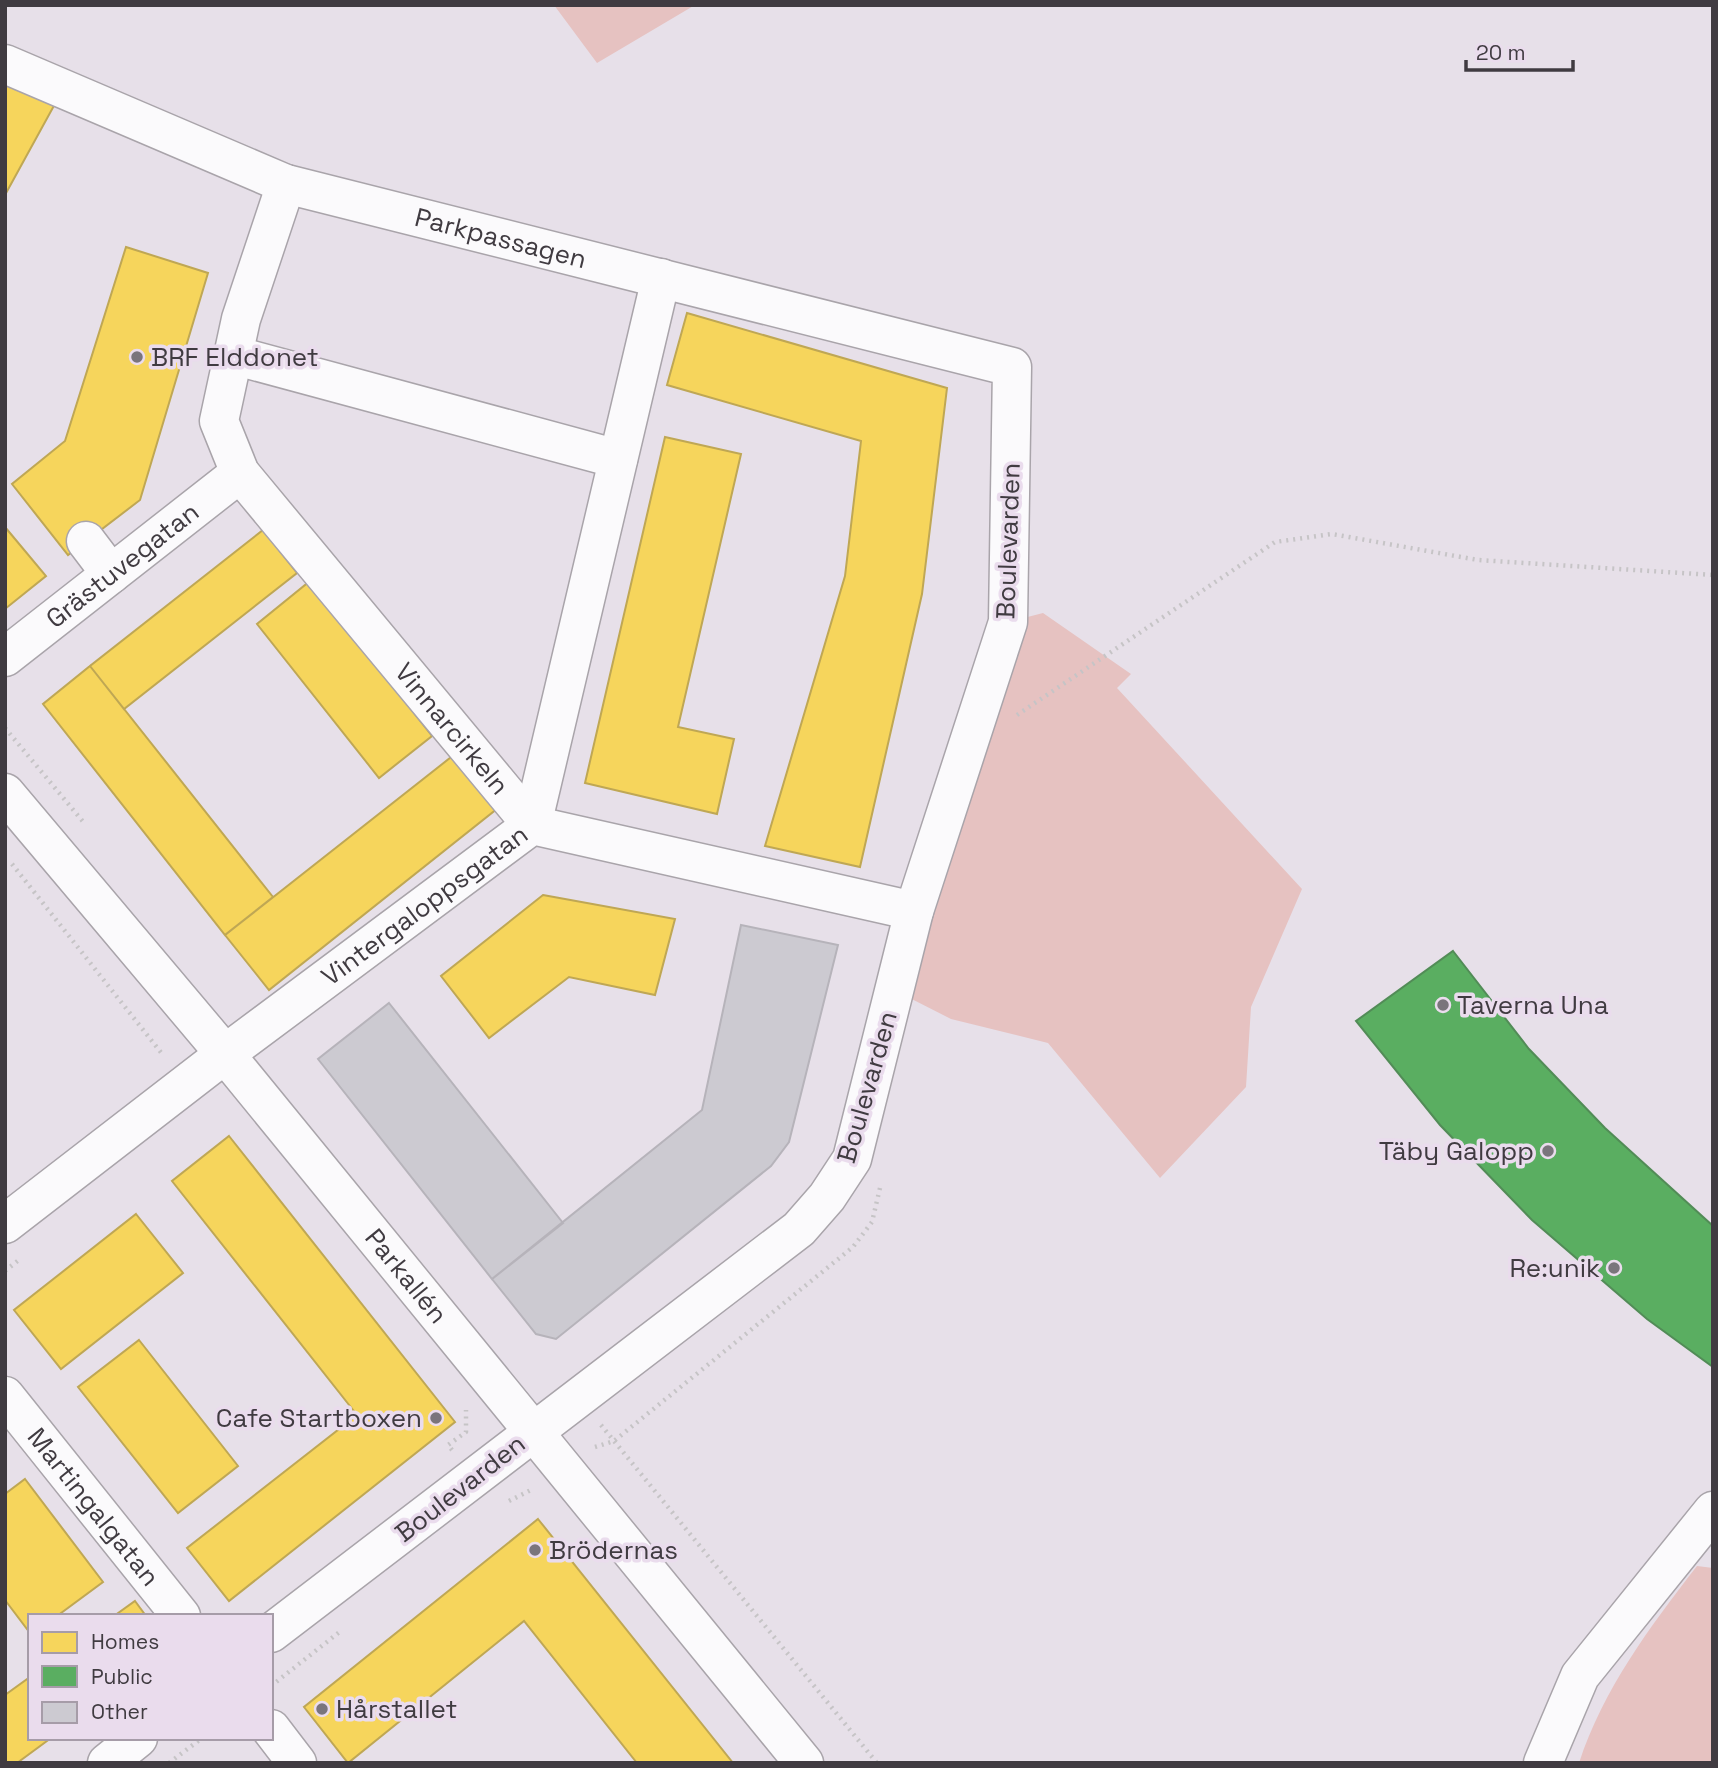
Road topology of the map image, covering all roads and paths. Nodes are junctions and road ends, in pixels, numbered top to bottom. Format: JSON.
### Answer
{"nodes":[{"id":1,"x":5,"y":64,"type":"edge"},
{"id":2,"x":286,"y":184,"type":"junction"},
{"id":3,"x":661,"y":278,"type":"junction"},
{"id":4,"x":233,"y":355,"type":"junction"},
{"id":5,"x":1012,"y":367,"type":"joint"},
{"id":6,"x":618,"y":459,"type":"junction"},
{"id":7,"x":240,"y":473,"type":"junction"},
{"id":8,"x":86,"y":541,"type":"dead end"},
{"id":9,"x":111,"y":574,"type":"junction"},
{"id":10,"x":1713,"y":575,"type":"edge"},
{"id":11,"x":5,"y":657,"type":"edge"},
{"id":12,"x":1012,"y":719,"type":"dead end"},
{"id":13,"x":5,"y":793,"type":"edge"},
{"id":14,"x":532,"y":825,"type":"junction"},
{"id":15,"x":5,"y":856,"type":"edge"},
{"id":16,"x":914,"y":911,"type":"junction"},
{"id":17,"x":225,"y":1054,"type":"junction"},
{"id":18,"x":186,"y":1084,"type":"junction"},
{"id":19,"x":882,"y":1182,"type":"dead end"},
{"id":20,"x":5,"y":1224,"type":"edge"},
{"id":21,"x":5,"y":1396,"type":"edge"},
{"id":22,"x":578,"y":1398,"type":"junction"},
{"id":23,"x":466,"y":1405,"type":"dead end"},
{"id":24,"x":534,"y":1431,"type":"junction"},
{"id":25,"x":614,"y":1441,"type":"junction"},
{"id":26,"x":563,"y":1468,"type":"junction"},
{"id":27,"x":485,"y":1492,"type":"junction"},
{"id":28,"x":1713,"y":1511,"type":"edge"},
{"id":29,"x":179,"y":1614,"type":"edge"},
{"id":30,"x":346,"y":1626,"type":"dead end"},
{"id":31,"x":273,"y":1632,"type":"edge"},
{"id":32,"x":273,"y":1684,"type":"edge"},
{"id":33,"x":273,"y":1732,"type":"edge"},
{"id":34,"x":136,"y":1740,"type":"edge"},
{"id":35,"x":199,"y":1740,"type":"edge"},
{"id":36,"x":107,"y":1763,"type":"edge"},
{"id":37,"x":169,"y":1763,"type":"edge"},
{"id":38,"x":298,"y":1763,"type":"edge"},
{"id":39,"x":804,"y":1763,"type":"edge"},
{"id":40,"x":877,"y":1763,"type":"edge"},
{"id":41,"x":1543,"y":1763,"type":"edge"}],
"edges":[{"from":1,"to":2,"type":"street","name":"Parkpassagen"},
{"from":2,"to":3,"type":"street","name":"Parkpassagen"},
{"from":2,"to":4,"type":"street","name":"Vinnarcirkeln"},
{"from":3,"to":5,"type":"street","name":"Parkpassagen"},
{"from":3,"to":6,"type":"street","name":"Vinnarcirkeln"},
{"from":4,"to":6,"type":"street"},
{"from":4,"to":7,"type":"street","name":"Vinnarcirkeln"},
{"from":5,"to":16,"type":"street","name":"Boulevarden"},
{"from":6,"to":14,"type":"street","name":"Vinnarcirkeln"},
{"from":7,"to":9,"type":"street","name":"Grästuvegatan"},
{"from":7,"to":14,"type":"street","name":"Vinnarcirkeln"},
{"from":8,"to":9,"type":"street"},
{"from":9,"to":11,"type":"street","name":"Grästuvegatan"},
{"from":10,"to":12,"type":"path"},
{"from":13,"to":17,"type":"street","name":"Parkallén"},
{"from":14,"to":16,"type":"street","name":"Vintergaloppsgatan"},
{"from":14,"to":17,"type":"street","name":"Vintergaloppsgatan"},
{"from":15,"to":18,"type":"path"},
{"from":16,"to":22,"type":"street","name":"Boulevarden"},
{"from":17,"to":18,"type":"street","name":"Vintergaloppsgatan"},
{"from":17,"to":24,"type":"street","name":"Parkallén"},
{"from":18,"to":20,"type":"street","name":"Vintergaloppsgatan"},
{"from":19,"to":25,"type":"path"},
{"from":21,"to":29,"type":"street","name":"Martingalgatan"},
{"from":22,"to":24,"type":"street","name":"Boulevarden"},
{"from":22,"to":25,"type":"path"},
{"from":23,"to":27,"type":"path"},
{"from":24,"to":26,"type":"street","name":"Parkallén"},
{"from":24,"to":27,"type":"street","name":"Boulevarden"},
{"from":25,"to":26,"type":"path"},
{"from":25,"to":40,"type":"path"},
{"from":26,"to":27,"type":"path"},
{"from":26,"to":39,"type":"street","name":"Parkallén"},
{"from":27,"to":31,"type":"street","name":"Boulevarden"},
{"from":28,"to":41,"type":"street"},
{"from":30,"to":32,"type":"path"},
{"from":33,"to":38,"type":"street"},
{"from":34,"to":36,"type":"street"},
{"from":35,"to":37,"type":"path"}]}
